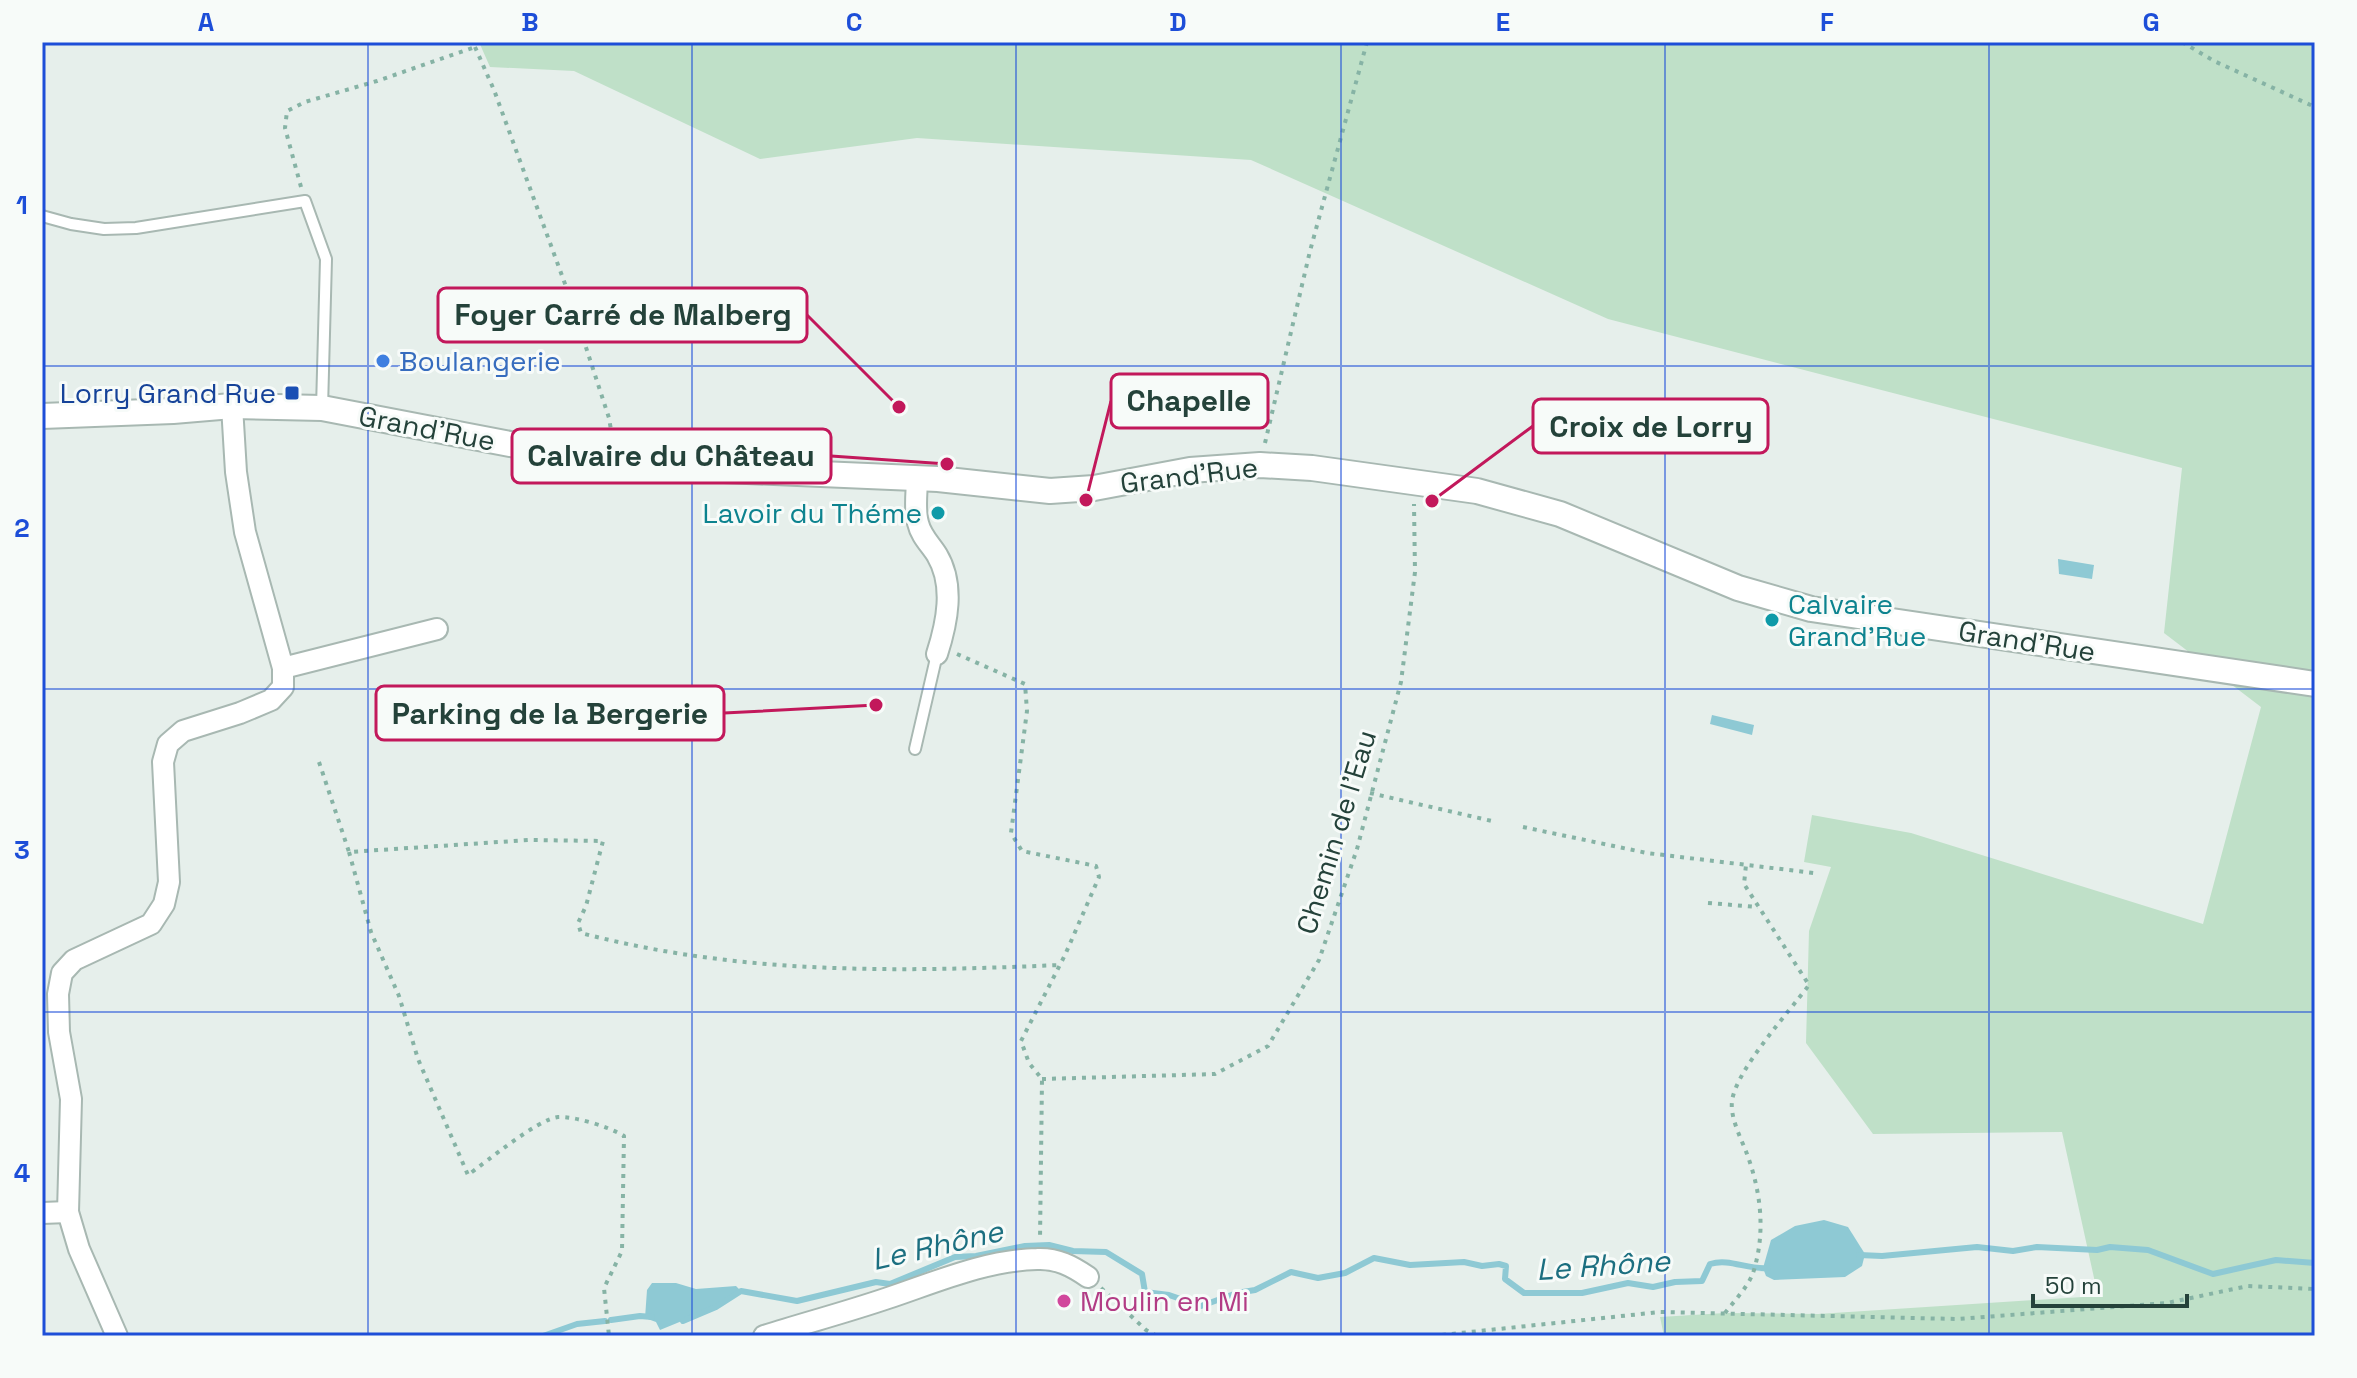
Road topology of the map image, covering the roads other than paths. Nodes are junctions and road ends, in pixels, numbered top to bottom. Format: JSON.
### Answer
{"nodes":[{"id":1,"x":42,"y":216,"type":"edge"},
{"id":2,"x":232,"y":406,"type":"junction"},
{"id":3,"x":322,"y":408,"type":"junction"},
{"id":4,"x":42,"y":416,"type":"edge"},
{"id":5,"x":917,"y":478,"type":"junction"},
{"id":6,"x":437,"y":629,"type":"dead end"},
{"id":7,"x":938,"y":651,"type":"joint"},
{"id":8,"x":283,"y":668,"type":"junction"},
{"id":9,"x":2315,"y":684,"type":"edge"},
{"id":10,"x":915,"y":749,"type":"dead end"},
{"id":11,"x":68,"y":1212,"type":"junction"},
{"id":12,"x":42,"y":1213,"type":"edge"},
{"id":13,"x":1088,"y":1277,"type":"road end"},
{"id":14,"x":117,"y":1336,"type":"edge"},
{"id":15,"x":764,"y":1336,"type":"edge"}],
"edges":[{"from":1,"to":3,"type":"lane"},
{"from":2,"to":3,"type":"street","name":"Grand'Rue"},
{"from":2,"to":4,"type":"street","name":"Grand'Rue"},
{"from":2,"to":8,"type":"street"},
{"from":3,"to":5,"type":"street","name":"Grand'Rue"},
{"from":5,"to":7,"type":"street"},
{"from":5,"to":9,"type":"street","name":"Grand'Rue"},
{"from":6,"to":8,"type":"street"},
{"from":7,"to":10,"type":"lane"},
{"from":8,"to":11,"type":"street"},
{"from":11,"to":12,"type":"street"},
{"from":11,"to":14,"type":"street"},
{"from":13,"to":15,"type":"street"}]}
